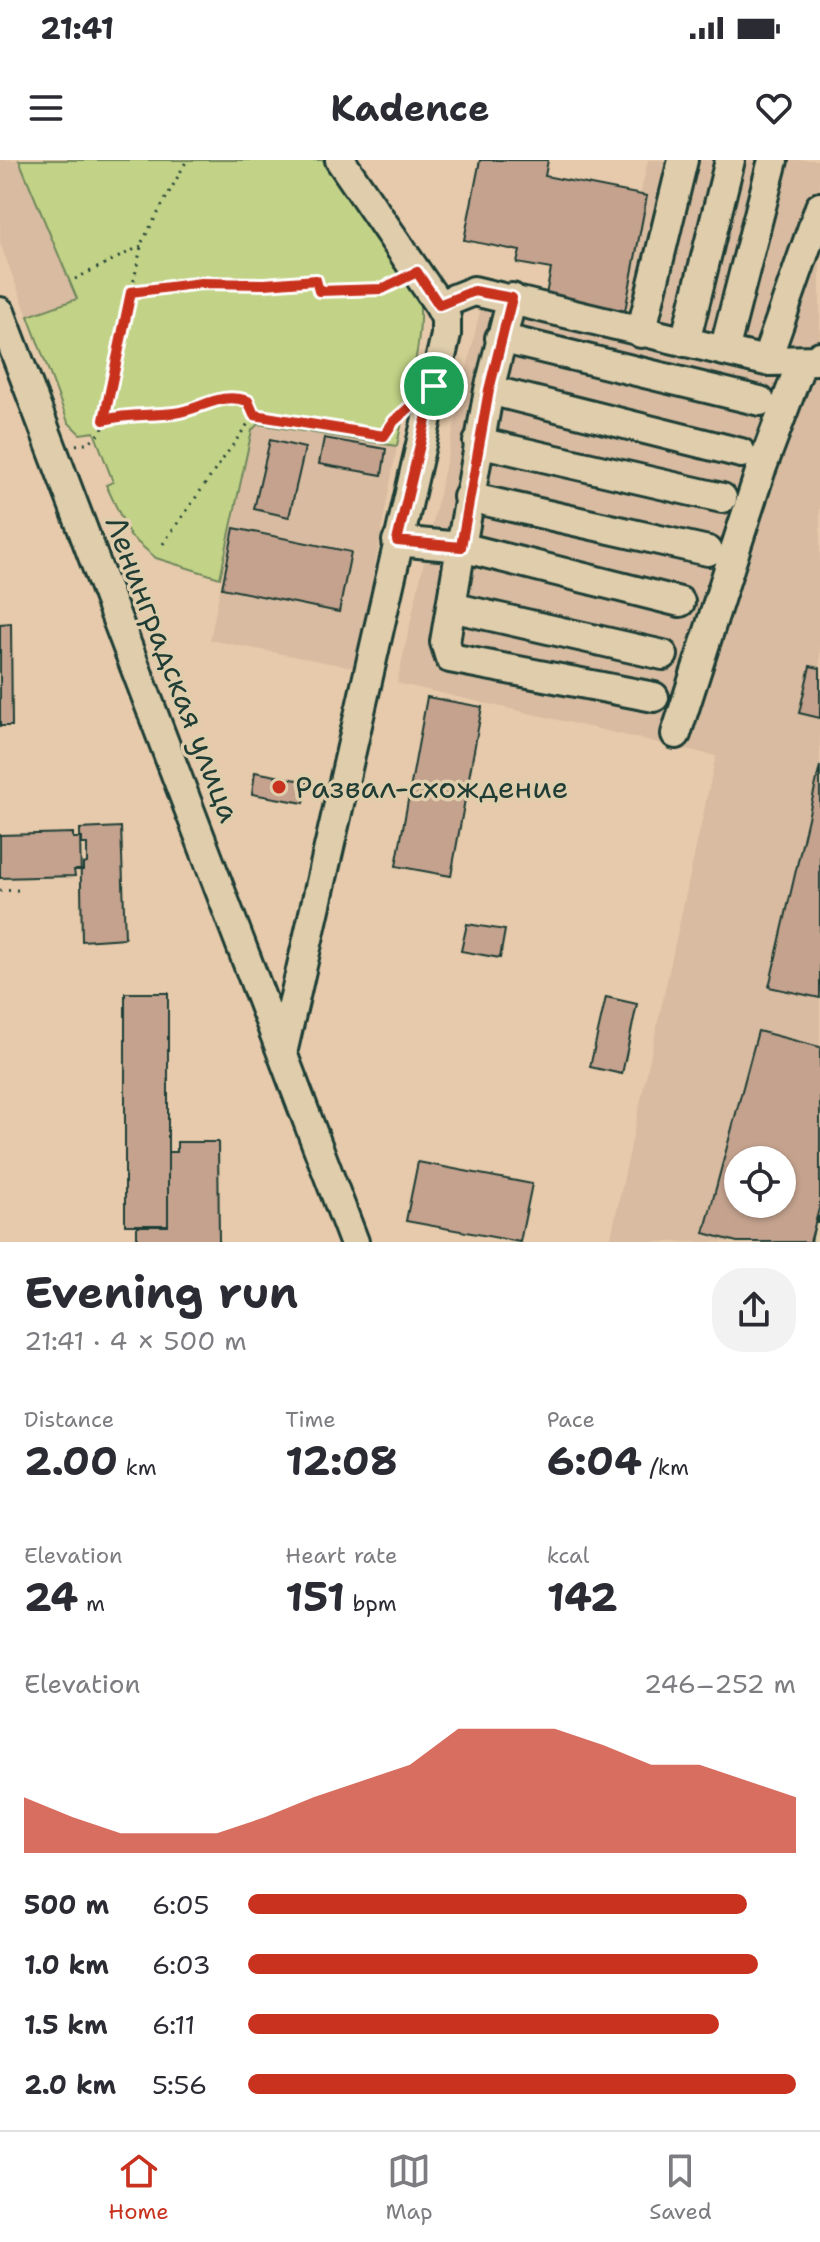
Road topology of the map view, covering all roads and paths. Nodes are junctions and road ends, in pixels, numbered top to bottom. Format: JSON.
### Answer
{"nodes":[{"id":1,"x":187,"y":160,"type":"edge"},
{"id":2,"x":340,"y":160,"type":"edge"},
{"id":3,"x":683,"y":160,"type":"edge"},
{"id":4,"x":730,"y":160,"type":"edge"},
{"id":5,"x":773,"y":160,"type":"edge"},
{"id":6,"x":820,"y":207,"type":"edge"},
{"id":7,"x":141,"y":246,"type":"junction"},
{"id":8,"x":417,"y":272,"type":"junction"},
{"id":9,"x":75,"y":279,"type":"dead end"},
{"id":10,"x":131,"y":292,"type":"junction"},
{"id":11,"x":512,"y":298,"type":"junction"},
{"id":12,"x":439,"y":305,"type":"junction"},
{"id":13,"x":0,"y":312,"type":"edge"},
{"id":14,"x":641,"y":333,"type":"junction"},
{"id":15,"x":500,"y":338,"type":"junction"},
{"id":16,"x":685,"y":342,"type":"junction"},
{"id":17,"x":724,"y":351,"type":"junction"},
{"id":18,"x":811,"y":358,"type":"edge"},
{"id":19,"x":766,"y":361,"type":"junction"},
{"id":20,"x":434,"y":386,"type":"junction"},
{"id":21,"x":489,"y":390,"type":"junction"},
{"id":22,"x":760,"y":401,"type":"dead end"},
{"id":23,"x":254,"y":415,"type":"junction"},
{"id":24,"x":104,"y":420,"type":"junction"},
{"id":25,"x":478,"y":442,"type":"junction"},
{"id":26,"x":53,"y":450,"type":"junction"},
{"id":27,"x":741,"y":453,"type":"dead end"},
{"id":28,"x":468,"y":497,"type":"junction"},
{"id":29,"x":722,"y":498,"type":"dead end"},
{"id":30,"x":397,"y":541,"type":"junction"},
{"id":31,"x":163,"y":544,"type":"dead end"},
{"id":32,"x":461,"y":547,"type":"junction"},
{"id":33,"x":708,"y":551,"type":"dead end"},
{"id":34,"x":680,"y":602,"type":"dead end"},
{"id":35,"x":451,"y":607,"type":"junction"},
{"id":36,"x":663,"y":655,"type":"dead end"},
{"id":37,"x":654,"y":697,"type":"dead end"},
{"id":38,"x":676,"y":734,"type":"dead end"},
{"id":39,"x":20,"y":890,"type":"dead end"},
{"id":40,"x":0,"y":891,"type":"edge"},
{"id":41,"x":283,"y":1049,"type":"junction"},
{"id":42,"x":354,"y":1242,"type":"edge"}],
"edges":[{"from":1,"to":7,"type":"path"},
{"from":2,"to":8,"type":"street"},
{"from":3,"to":14,"type":"street"},
{"from":4,"to":16,"type":"street"},
{"from":5,"to":17,"type":"street"},
{"from":6,"to":19,"type":"street"},
{"from":7,"to":9,"type":"path"},
{"from":7,"to":10,"type":"path"},
{"from":8,"to":10,"type":"path"},
{"from":8,"to":12,"type":"street"},
{"from":10,"to":24,"type":"path"},
{"from":11,"to":12,"type":"street"},
{"from":11,"to":14,"type":"street"},
{"from":11,"to":15,"type":"street"},
{"from":12,"to":20,"type":"street"},
{"from":13,"to":26,"type":"street","name":"Ленинградская улица"},
{"from":14,"to":16,"type":"street"},
{"from":15,"to":21,"type":"street"},
{"from":15,"to":22,"type":"street"},
{"from":16,"to":17,"type":"street"},
{"from":17,"to":19,"type":"street"},
{"from":18,"to":19,"type":"street"},
{"from":18,"to":38,"type":"street"},
{"from":20,"to":23,"type":"path"},
{"from":20,"to":30,"type":"street"},
{"from":21,"to":25,"type":"street"},
{"from":21,"to":27,"type":"street"},
{"from":23,"to":24,"type":"path"},
{"from":23,"to":31,"type":"path"},
{"from":24,"to":26,"type":"path"},
{"from":25,"to":28,"type":"street"},
{"from":25,"to":29,"type":"street"},
{"from":26,"to":41,"type":"street","name":"Ленинградская улица"},
{"from":28,"to":32,"type":"street"},
{"from":28,"to":33,"type":"street"},
{"from":30,"to":32,"type":"street"},
{"from":30,"to":41,"type":"street"},
{"from":32,"to":34,"type":"street"},
{"from":32,"to":35,"type":"street"},
{"from":35,"to":36,"type":"street"},
{"from":35,"to":37,"type":"street"},
{"from":39,"to":40,"type":"path"},
{"from":41,"to":42,"type":"street","name":"Ленинградская улица"}]}
